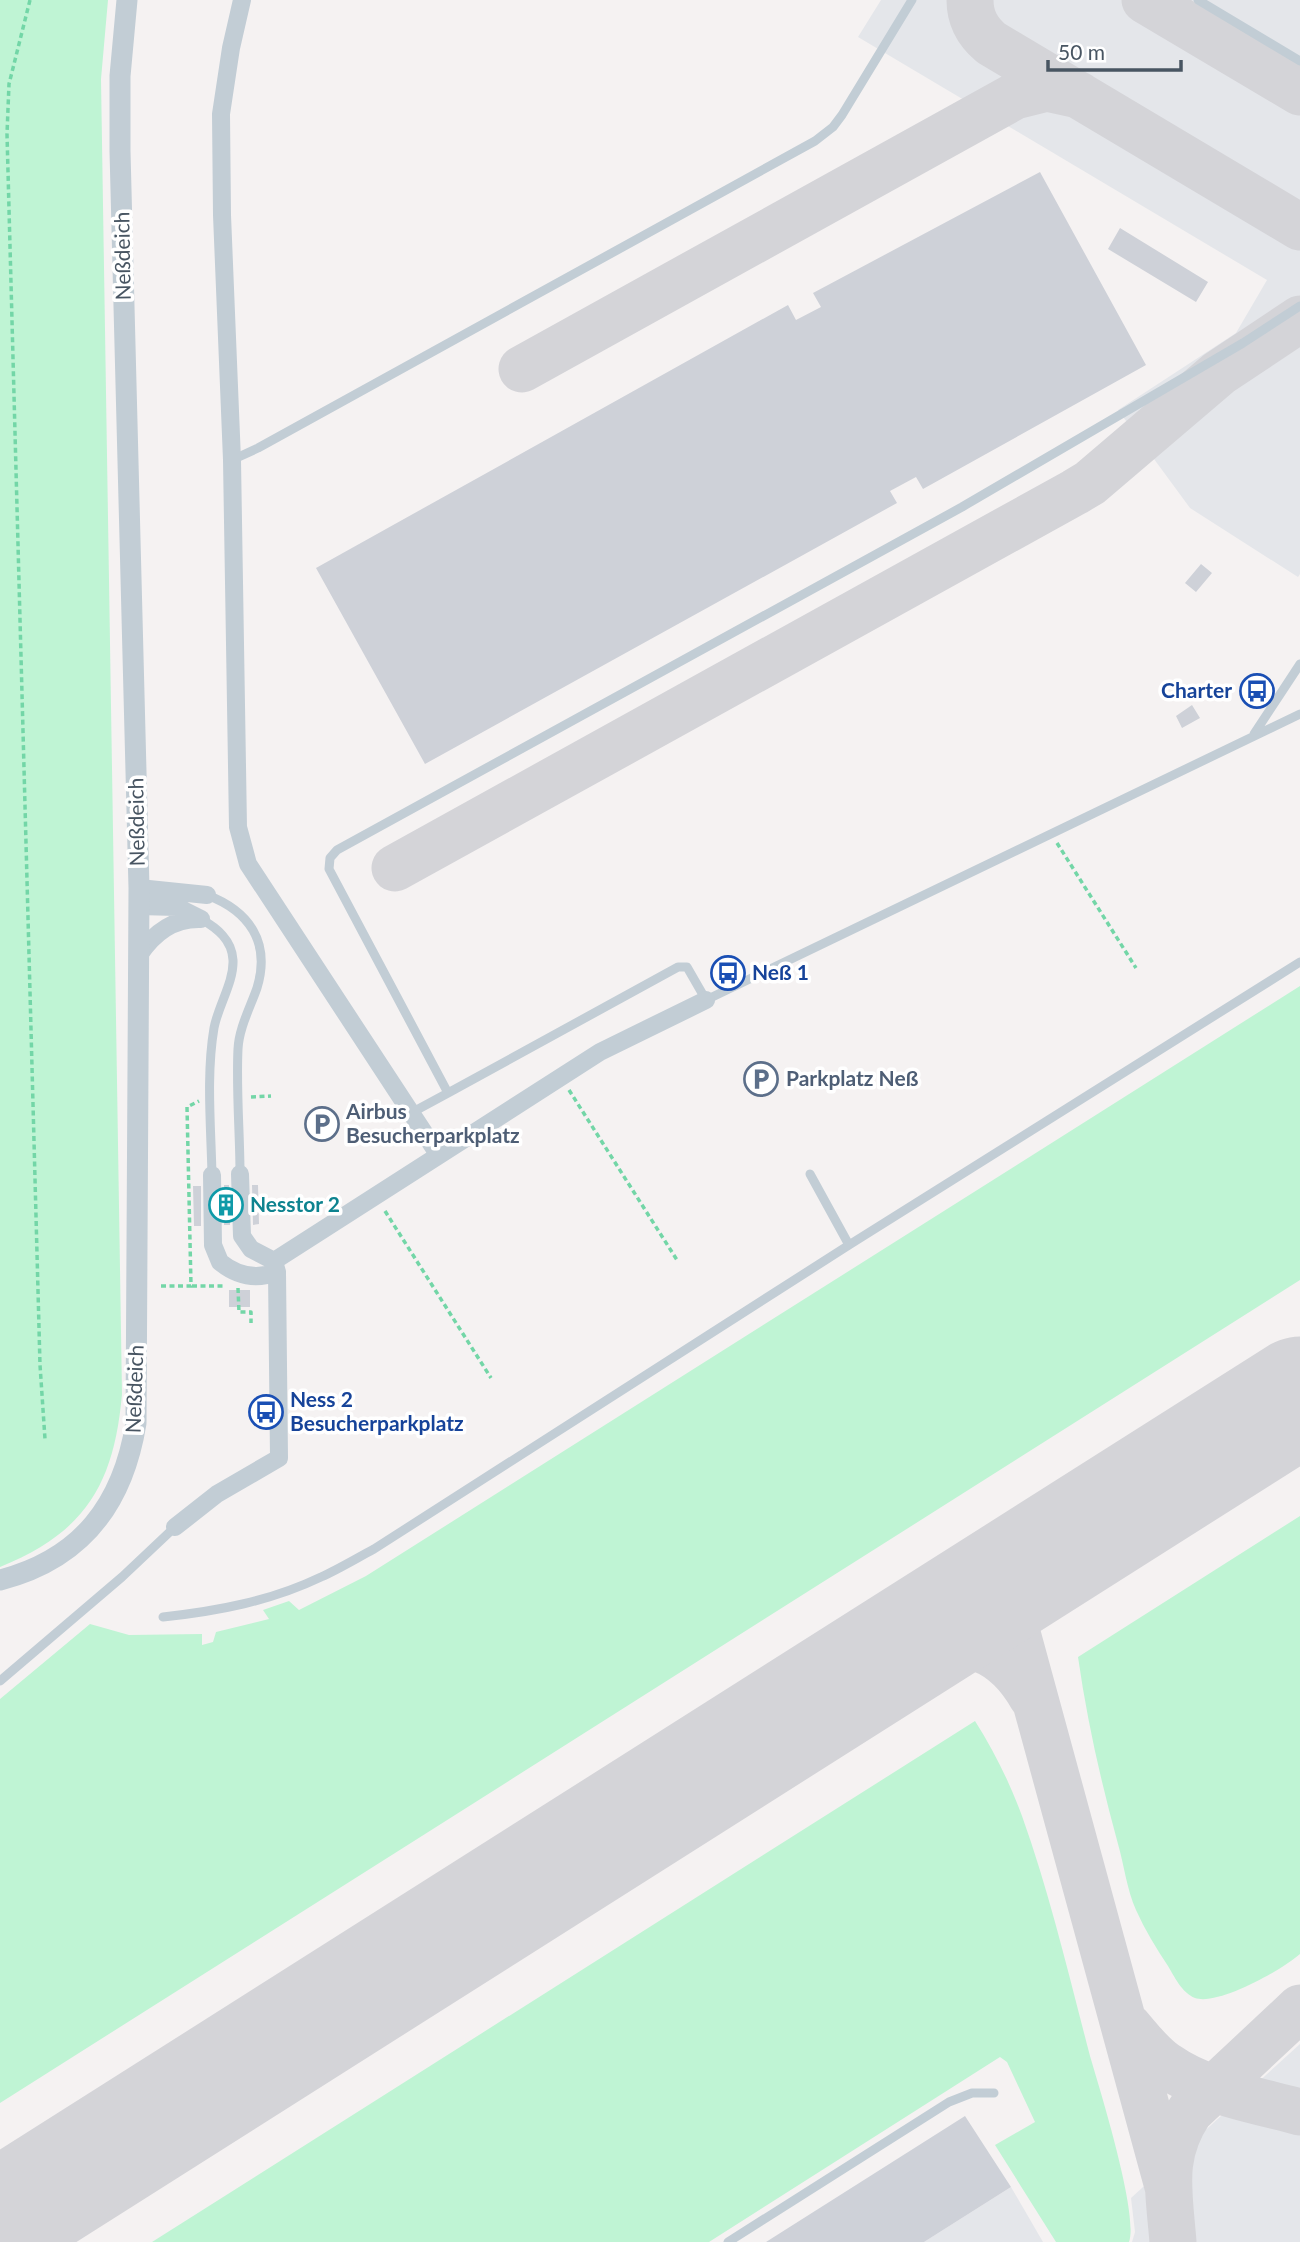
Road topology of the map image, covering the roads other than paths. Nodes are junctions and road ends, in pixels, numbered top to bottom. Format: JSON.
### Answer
{"nodes":[{"id":1,"x":127,"y":0,"type":"edge"},
{"id":2,"x":242,"y":0,"type":"edge"},
{"id":3,"x":912,"y":0,"type":"edge"},
{"id":4,"x":1198,"y":0,"type":"edge"},
{"id":5,"x":1300,"y":61,"type":"edge"},
{"id":6,"x":1300,"y":306,"type":"edge"},
{"id":7,"x":232,"y":460,"type":"junction"},
{"id":8,"x":1300,"y":664,"type":"edge"},
{"id":9,"x":1300,"y":714,"type":"edge"},
{"id":10,"x":1253,"y":735,"type":"junction"},
{"id":11,"x":207,"y":895,"type":"joint"},
{"id":12,"x":139,"y":897,"type":"junction"},
{"id":13,"x":201,"y":919,"type":"junction"},
{"id":14,"x":139,"y":955,"type":"junction"},
{"id":15,"x":1300,"y":962,"type":"edge"},
{"id":16,"x":706,"y":1000,"type":"junction"},
{"id":17,"x":448,"y":1093,"type":"junction"},
{"id":18,"x":411,"y":1113,"type":"junction"},
{"id":19,"x":439,"y":1154,"type":"junction"},
{"id":20,"x":240,"y":1174,"type":"joint"},
{"id":21,"x":810,"y":1174,"type":"dead end"},
{"id":22,"x":212,"y":1175,"type":"joint"},
{"id":23,"x":849,"y":1245,"type":"junction"},
{"id":24,"x":275,"y":1266,"type":"junction"},
{"id":25,"x":175,"y":1527,"type":"joint"},
{"id":26,"x":0,"y":1580,"type":"edge"},
{"id":27,"x":163,"y":1617,"type":"dead end"},
{"id":28,"x":0,"y":1681,"type":"edge"},
{"id":29,"x":994,"y":2093,"type":"dead end"},
{"id":30,"x":728,"y":2242,"type":"edge"}],
"edges":[{"from":1,"to":12,"type":"street","name":"Neßdeich"},
{"from":2,"to":7,"type":"street"},
{"from":3,"to":7,"type":"lane"},
{"from":4,"to":5,"type":"lane"},
{"from":6,"to":17,"type":"lane"},
{"from":7,"to":18,"type":"street"},
{"from":8,"to":10,"type":"lane"},
{"from":9,"to":10,"type":"lane"},
{"from":10,"to":16,"type":"lane"},
{"from":11,"to":12,"type":"street"},
{"from":11,"to":20,"type":"lane"},
{"from":12,"to":13,"type":"street"},
{"from":12,"to":14,"type":"street","name":"Neßdeich"},
{"from":13,"to":14,"type":"street"},
{"from":13,"to":22,"type":"lane"},
{"from":14,"to":26,"type":"street","name":"Neßdeich"},
{"from":15,"to":23,"type":"lane"},
{"from":16,"to":17,"type":"lane"},
{"from":16,"to":19,"type":"street"},
{"from":17,"to":18,"type":"lane"},
{"from":18,"to":19,"type":"street"},
{"from":19,"to":24,"type":"street"},
{"from":20,"to":24,"type":"street"},
{"from":21,"to":23,"type":"lane"},
{"from":22,"to":24,"type":"street"},
{"from":23,"to":27,"type":"lane"},
{"from":24,"to":25,"type":"street"},
{"from":25,"to":28,"type":"lane"},
{"from":29,"to":30,"type":"lane"}]}
